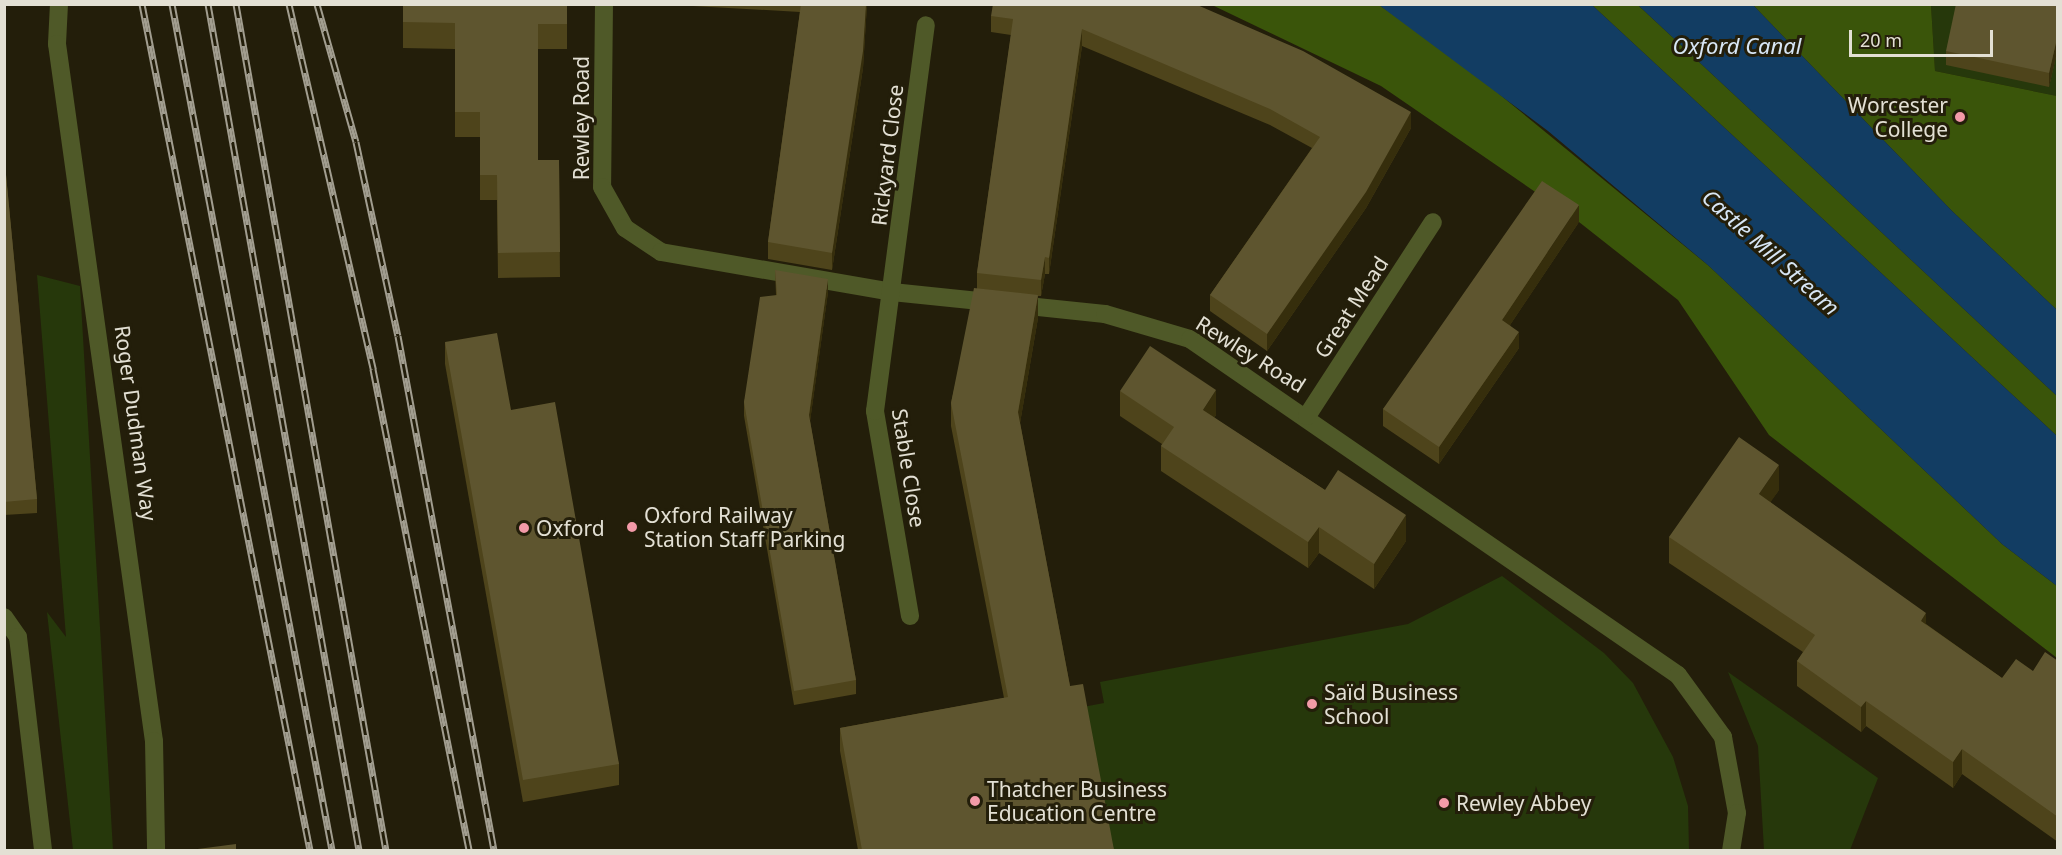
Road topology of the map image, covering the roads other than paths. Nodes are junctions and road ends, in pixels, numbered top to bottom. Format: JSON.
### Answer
{"nodes":[{"id":1,"x":59,"y":4,"type":"edge"},
{"id":2,"x":604,"y":4,"type":"edge"},
{"id":3,"x":926,"y":25,"type":"dead end"},
{"id":4,"x":1433,"y":222,"type":"dead end"},
{"id":5,"x":892,"y":292,"type":"junction"},
{"id":6,"x":1307,"y":416,"type":"junction"},
{"id":7,"x":910,"y":615,"type":"dead end"},
{"id":8,"x":4,"y":617,"type":"edge"},
{"id":9,"x":43,"y":850,"type":"edge"},
{"id":10,"x":156,"y":850,"type":"edge"},
{"id":11,"x":1731,"y":850,"type":"edge"}],
"edges":[{"from":1,"to":10,"type":"street","name":"Roger Dudman Way"},
{"from":2,"to":5,"type":"street","name":"Rewley Road"},
{"from":3,"to":5,"type":"street","name":"Rickyard Close"},
{"from":4,"to":6,"type":"street","name":"Great Mead"},
{"from":5,"to":6,"type":"street","name":"Rewley Road"},
{"from":5,"to":7,"type":"street","name":"Stable Close"},
{"from":6,"to":11,"type":"street","name":"Rewley Road"},
{"from":8,"to":9,"type":"street"}]}
